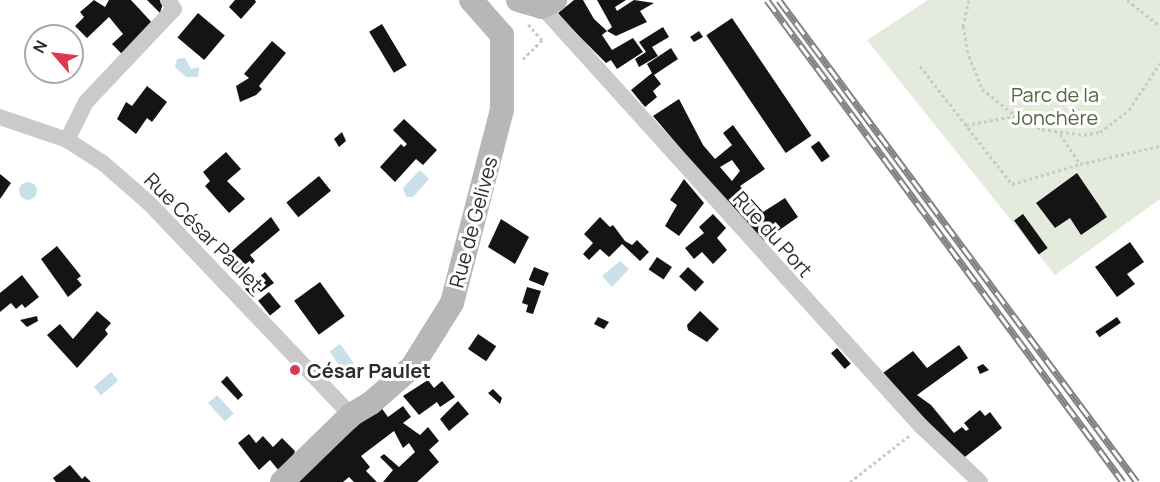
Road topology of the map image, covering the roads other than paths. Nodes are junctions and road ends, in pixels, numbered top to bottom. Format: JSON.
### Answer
{"nodes":[{"id":1,"x":168,"y":0,"type":"edge"},
{"id":2,"x":471,"y":0,"type":"edge"},
{"id":3,"x":535,"y":7,"type":"edge"},
{"id":4,"x":0,"y":117,"type":"edge"},
{"id":5,"x":67,"y":140,"type":"junction"},
{"id":6,"x":351,"y":415,"type":"junction"},
{"id":7,"x":282,"y":482,"type":"edge"},
{"id":8,"x":980,"y":482,"type":"edge"}],
"edges":[{"from":1,"to":5,"type":"street"},
{"from":2,"to":6,"type":"street","name":"Rue de Gelives"},
{"from":3,"to":8,"type":"street","name":"Rue du Port"},
{"from":4,"to":5,"type":"street","name":"Rue César Paulet"},
{"from":5,"to":6,"type":"street","name":"Rue César Paulet"},
{"from":6,"to":7,"type":"street","name":"Rue de Gelives"}]}
